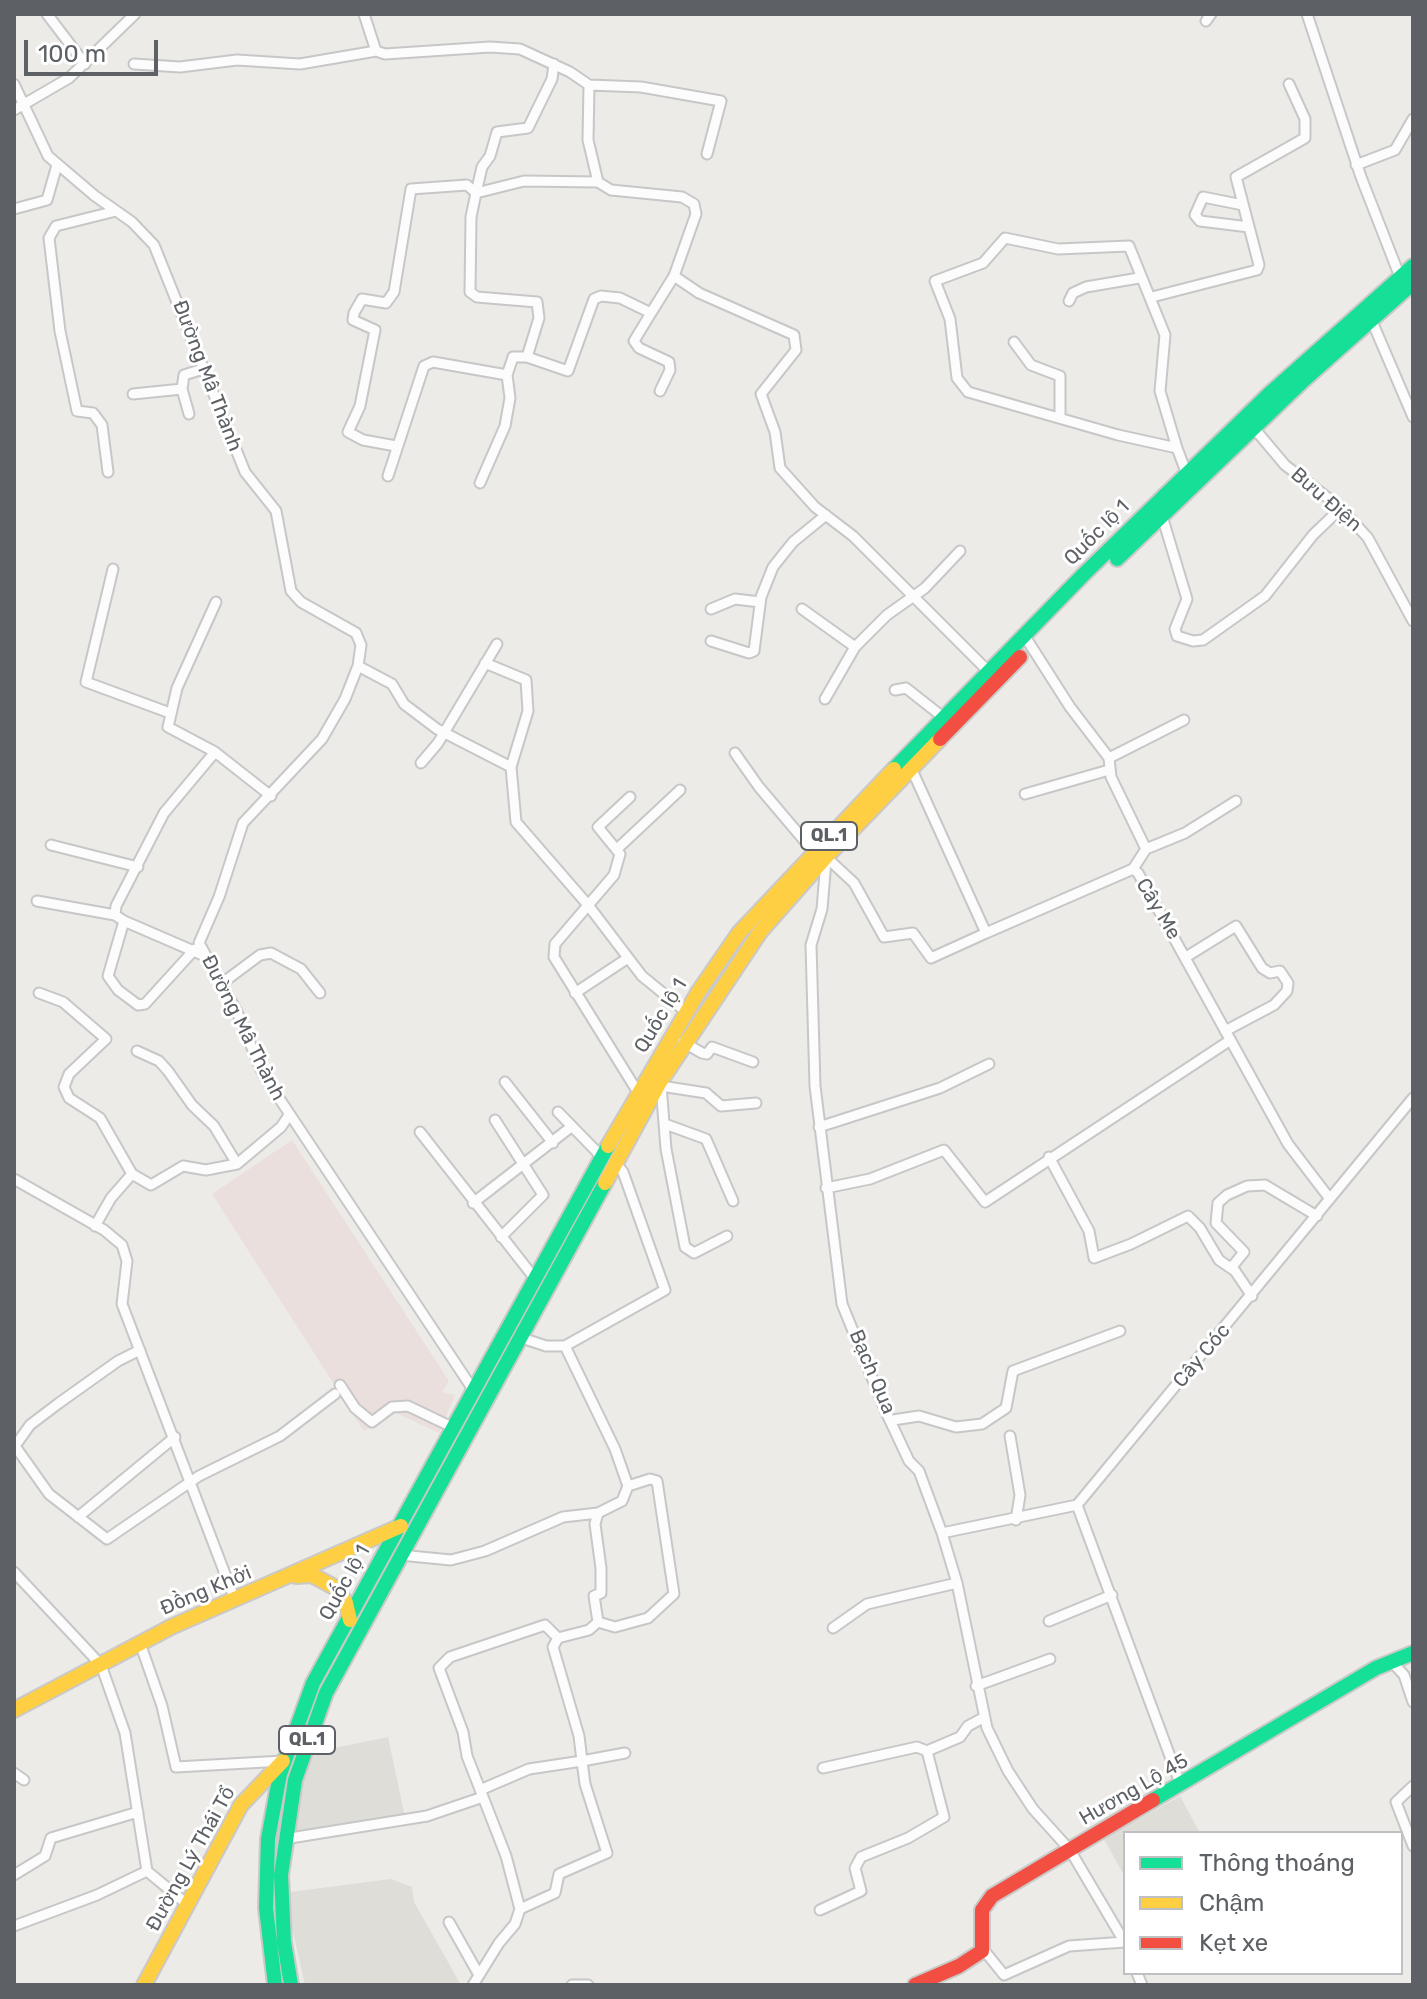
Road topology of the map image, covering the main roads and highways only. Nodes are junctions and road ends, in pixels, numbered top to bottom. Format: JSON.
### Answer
{"nodes":[{"id":1,"x":1413,"y":266,"type":"edge"},
{"id":2,"x":1406,"y":280,"type":"edge"},
{"id":3,"x":1027,"y":640,"type":"junction"},
{"id":4,"x":820,"y":855,"type":"junction"},
{"id":5,"x":609,"y":1160,"type":"junction"},
{"id":6,"x":420,"y":1519,"type":"junction"},
{"id":7,"x":400,"y":1527,"type":"junction"},
{"id":8,"x":288,"y":1577,"type":"junction"},
{"id":9,"x":349,"y":1614,"type":"junction"},
{"id":10,"x":353,"y":1640,"type":"junction"},
{"id":11,"x":1413,"y":1653,"type":"edge"},
{"id":12,"x":14,"y":1710,"type":"edge"},
{"id":13,"x":284,"y":1761,"type":"junction"},
{"id":14,"x":144,"y":1985,"type":"edge"},
{"id":15,"x":275,"y":1985,"type":"edge"},
{"id":16,"x":291,"y":1985,"type":"edge"},
{"id":17,"x":915,"y":1985,"type":"edge"}],
"edges":[{"from":1,"to":2,"type":"main road","name":"Quốc lộ 1","number":"QL.1"},
{"from":2,"to":3,"type":"main road","name":"Quốc lộ 1","number":"QL.1"},
{"from":2,"to":3,"type":"main road","name":"Quốc lộ 1","number":"QL.1"},
{"from":3,"to":4,"type":"main road","name":"Quốc lộ 1","number":"QL.1"},
{"from":3,"to":4,"type":"main road","name":"Quốc lộ 1","number":"QL.1"},
{"from":4,"to":5,"type":"main road","name":"Quốc lộ 1","number":"QL.1"},
{"from":4,"to":5,"type":"main road","name":"Quốc lộ 1","number":"QL.1"},
{"from":5,"to":6,"type":"main road","name":"Quốc lộ 1","number":"QL.1"},
{"from":5,"to":7,"type":"main road","name":"Quốc lộ 1","number":"QL.1"},
{"from":6,"to":7,"type":"main road","name":"Đồng Khởi"},
{"from":6,"to":10,"type":"main road","name":"Quốc lộ 1","number":"QL.1"},
{"from":7,"to":8,"type":"main road","name":"Đồng Khởi"},
{"from":7,"to":9,"type":"main road","name":"Quốc lộ 1","number":"QL.1"},
{"from":8,"to":9,"type":"main road"},
{"from":8,"to":12,"type":"main road","name":"Đồng Khởi"},
{"from":9,"to":10,"type":"main road"},
{"from":9,"to":13,"type":"main road","name":"Quốc lộ 1","number":"QL.1"},
{"from":10,"to":16,"type":"main road","name":"Quốc lộ 1","number":"QL.1"},
{"from":11,"to":17,"type":"main road","name":"Hương Lộ 45"},
{"from":13,"to":14,"type":"main road","name":"Đường Lý Thái Tổ"},
{"from":13,"to":15,"type":"main road","name":"Quốc lộ 1","number":"QL.1"}]}
